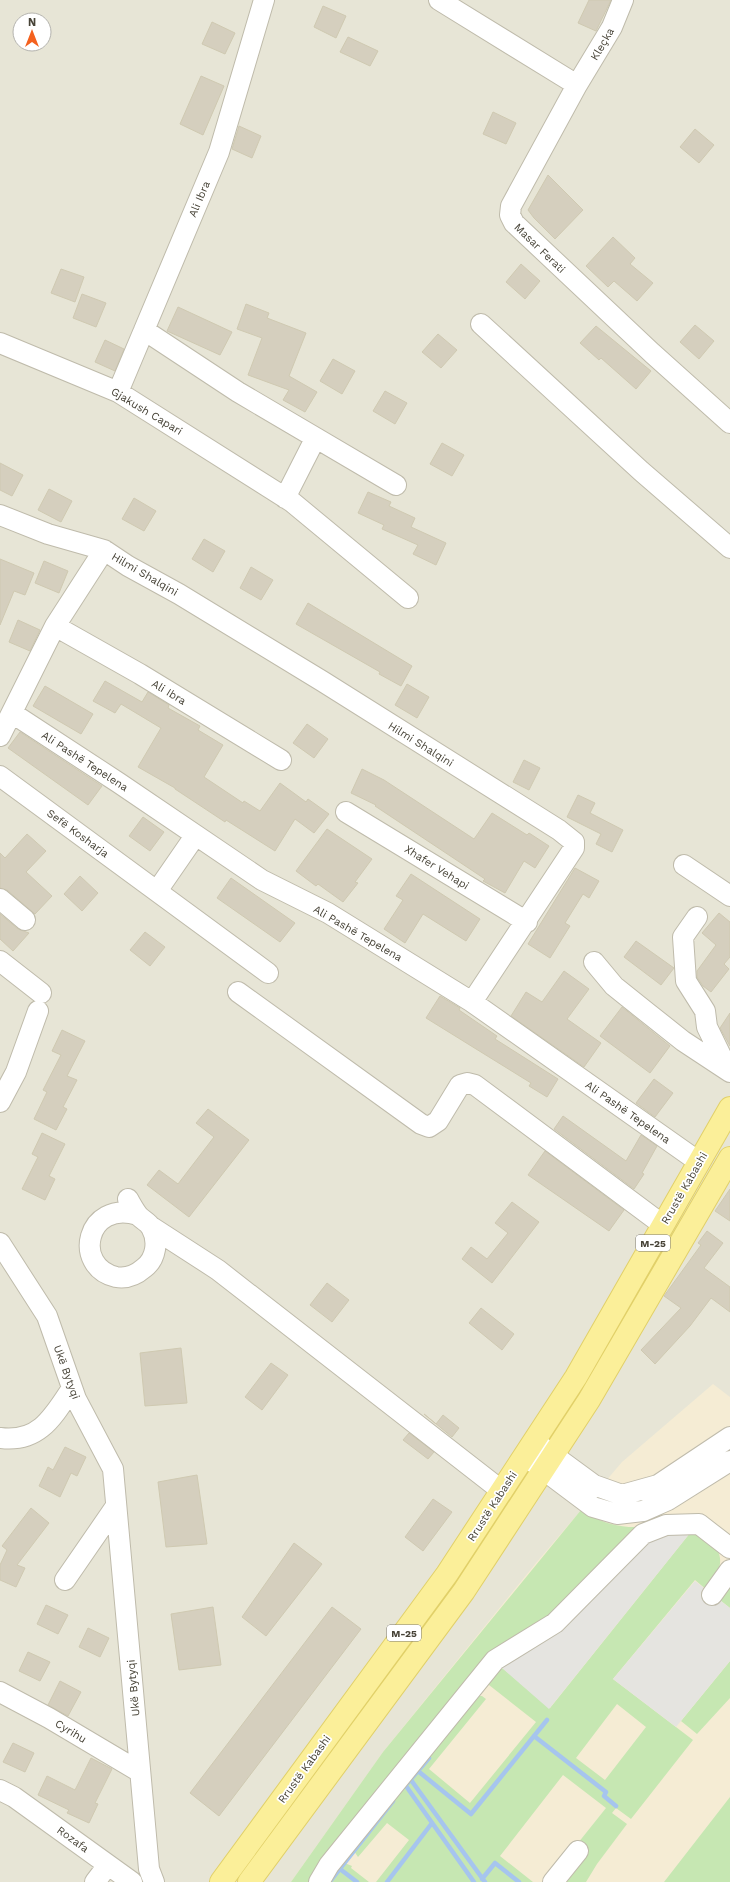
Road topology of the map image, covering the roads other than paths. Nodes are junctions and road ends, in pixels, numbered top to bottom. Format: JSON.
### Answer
{"nodes":[{"id":1,"x":264,"y":0,"type":"edge"},
{"id":2,"x":439,"y":0,"type":"edge"},
{"id":3,"x":623,"y":0,"type":"edge"},
{"id":4,"x":577,"y":85,"type":"junction"},
{"id":5,"x":481,"y":324,"type":"dead end"},
{"id":6,"x":144,"y":330,"type":"junction"},
{"id":7,"x":0,"y":343,"type":"edge"},
{"id":8,"x":118,"y":392,"type":"junction"},
{"id":9,"x":730,"y":423,"type":"edge"},
{"id":10,"x":315,"y":438,"type":"junction"},
{"id":11,"x":396,"y":485,"type":"dead end"},
{"id":12,"x":285,"y":498,"type":"junction"},
{"id":13,"x":0,"y":515,"type":"edge"},
{"id":14,"x":730,"y":548,"type":"edge"},
{"id":15,"x":104,"y":550,"type":"junction"},
{"id":16,"x":408,"y":598,"type":"dead end"},
{"id":17,"x":55,"y":626,"type":"junction"},
{"id":18,"x":7,"y":714,"type":"edge"},
{"id":19,"x":0,"y":736,"type":"edge"},
{"id":20,"x":281,"y":760,"type":"dead end"},
{"id":21,"x":0,"y":776,"type":"edge"},
{"id":22,"x":346,"y":812,"type":"dead end"},
{"id":23,"x":195,"y":836,"type":"junction"},
{"id":24,"x":684,"y":865,"type":"dead end"},
{"id":25,"x":157,"y":890,"type":"junction"},
{"id":26,"x":730,"y":896,"type":"edge"},
{"id":27,"x":0,"y":899,"type":"edge"},
{"id":28,"x":697,"y":917,"type":"dead end"},
{"id":29,"x":25,"y":920,"type":"dead end"},
{"id":30,"x":527,"y":922,"type":"junction"},
{"id":31,"x":0,"y":961,"type":"edge"},
{"id":32,"x":594,"y":962,"type":"dead end"},
{"id":33,"x":268,"y":973,"type":"dead end"},
{"id":34,"x":238,"y":992,"type":"dead end"},
{"id":35,"x":472,"y":1002,"type":"junction"},
{"id":36,"x":729,"y":1071,"type":"edge"},
{"id":37,"x":0,"y":1102,"type":"edge"},
{"id":38,"x":730,"y":1108,"type":"edge"},
{"id":39,"x":700,"y":1162,"type":"junction"},
{"id":40,"x":728,"y":1168,"type":"edge"},
{"id":41,"x":138,"y":1214,"type":"dead end"},
{"id":42,"x":663,"y":1225,"type":"junction"},
{"id":43,"x":3,"y":1255,"type":"edge"},
{"id":44,"x":72,"y":1388,"type":"junction"},
{"id":45,"x":730,"y":1437,"type":"edge"},
{"id":46,"x":0,"y":1438,"type":"edge"},
{"id":47,"x":530,"y":1449,"type":"junction"},
{"id":48,"x":730,"y":1461,"type":"edge"},
{"id":49,"x":549,"y":1462,"type":"junction"},
{"id":50,"x":502,"y":1491,"type":"junction"},
{"id":51,"x":116,"y":1506,"type":"junction"},
{"id":52,"x":730,"y":1548,"type":"edge"},
{"id":53,"x":730,"y":1570,"type":"edge"},
{"id":54,"x":65,"y":1580,"type":"dead end"},
{"id":55,"x":712,"y":1595,"type":"dead end"},
{"id":56,"x":0,"y":1692,"type":"edge"},
{"id":57,"x":140,"y":1772,"type":"junction"},
{"id":58,"x":5,"y":1798,"type":"edge"},
{"id":59,"x":578,"y":1851,"type":"dead end"},
{"id":60,"x":108,"y":1865,"type":"junction"},
{"id":61,"x":155,"y":1878,"type":"edge"},
{"id":62,"x":221,"y":1881,"type":"edge"},
{"id":63,"x":95,"y":1882,"type":"edge"},
{"id":64,"x":132,"y":1882,"type":"edge"},
{"id":65,"x":249,"y":1882,"type":"edge"},
{"id":66,"x":319,"y":1882,"type":"edge"},
{"id":67,"x":553,"y":1882,"type":"edge"}],
"edges":[{"from":1,"to":6,"type":"street","name":"Ali Ibra"},
{"from":2,"to":4,"type":"street"},
{"from":3,"to":4,"type":"street","name":"Kleçka"},
{"from":4,"to":9,"type":"street","name":"Masar Ferati"},
{"from":5,"to":14,"type":"street"},
{"from":6,"to":8,"type":"street","name":"Ali Ibra"},
{"from":6,"to":10,"type":"street"},
{"from":7,"to":8,"type":"street","name":"Gjakush Capari"},
{"from":8,"to":12,"type":"street","name":"Gjakush Capari"},
{"from":10,"to":11,"type":"street"},
{"from":10,"to":12,"type":"street"},
{"from":12,"to":16,"type":"street","name":"Gjakush Capari"},
{"from":13,"to":15,"type":"street"},
{"from":15,"to":17,"type":"street"},
{"from":15,"to":30,"type":"street","name":"Hilmi Shalqini"},
{"from":17,"to":18,"type":"street"},
{"from":17,"to":20,"type":"street","name":"Ali Ibra"},
{"from":18,"to":19,"type":"street"},
{"from":18,"to":23,"type":"street","name":"Ali Pashë Tepelena"},
{"from":21,"to":25,"type":"street","name":"Sefë Kosharja"},
{"from":22,"to":30,"type":"street","name":"Xhafer Vehapi"},
{"from":23,"to":25,"type":"street"},
{"from":23,"to":35,"type":"street","name":"Ali Pashë Tepelena"},
{"from":24,"to":26,"type":"street"},
{"from":25,"to":33,"type":"street","name":"Sefë Kosharja"},
{"from":27,"to":29,"type":"street"},
{"from":28,"to":36,"type":"street"},
{"from":30,"to":35,"type":"street","name":"Hilmi Shalqini"},
{"from":31,"to":37,"type":"street"},
{"from":32,"to":36,"type":"street"},
{"from":34,"to":42,"type":"street"},
{"from":35,"to":39,"type":"street","name":"Ali Pashë Tepelena"},
{"from":38,"to":39,"type":"main road","name":"Rrustë Kabashi","number":"M-25"},
{"from":39,"to":42,"type":"main road","name":"Rrustë Kabashi","number":"M-25"},
{"from":40,"to":49,"type":"main road","name":"Rrustë Kabashi","number":"M-25"},
{"from":41,"to":50,"type":"street"},
{"from":42,"to":47,"type":"main road","name":"Rrustë Kabashi","number":"M-25"},
{"from":43,"to":44,"type":"street","name":"Ukë Bytyqi"},
{"from":44,"to":46,"type":"street"},
{"from":44,"to":51,"type":"street","name":"Ukë Bytyqi"},
{"from":45,"to":49,"type":"street"},
{"from":47,"to":49,"type":"street"},
{"from":47,"to":50,"type":"main road","name":"Rrustë Kabashi","number":"M-25"},
{"from":48,"to":49,"type":"street"},
{"from":49,"to":65,"type":"main road","name":"Rrustë Kabashi","number":"M-25"},
{"from":50,"to":62,"type":"main road","name":"Rrustë Kabashi","number":"M-25"},
{"from":51,"to":54,"type":"street"},
{"from":51,"to":57,"type":"street","name":"Ukë Bytyqi"},
{"from":52,"to":66,"type":"street"},
{"from":53,"to":55,"type":"street"},
{"from":56,"to":57,"type":"street","name":"Cyrihu"},
{"from":57,"to":61,"type":"street","name":"Ukë Bytyqi"},
{"from":58,"to":60,"type":"street","name":"Rozafa"},
{"from":59,"to":67,"type":"street"},
{"from":60,"to":63,"type":"street"},
{"from":60,"to":64,"type":"street","name":"Rozafa"}]}
